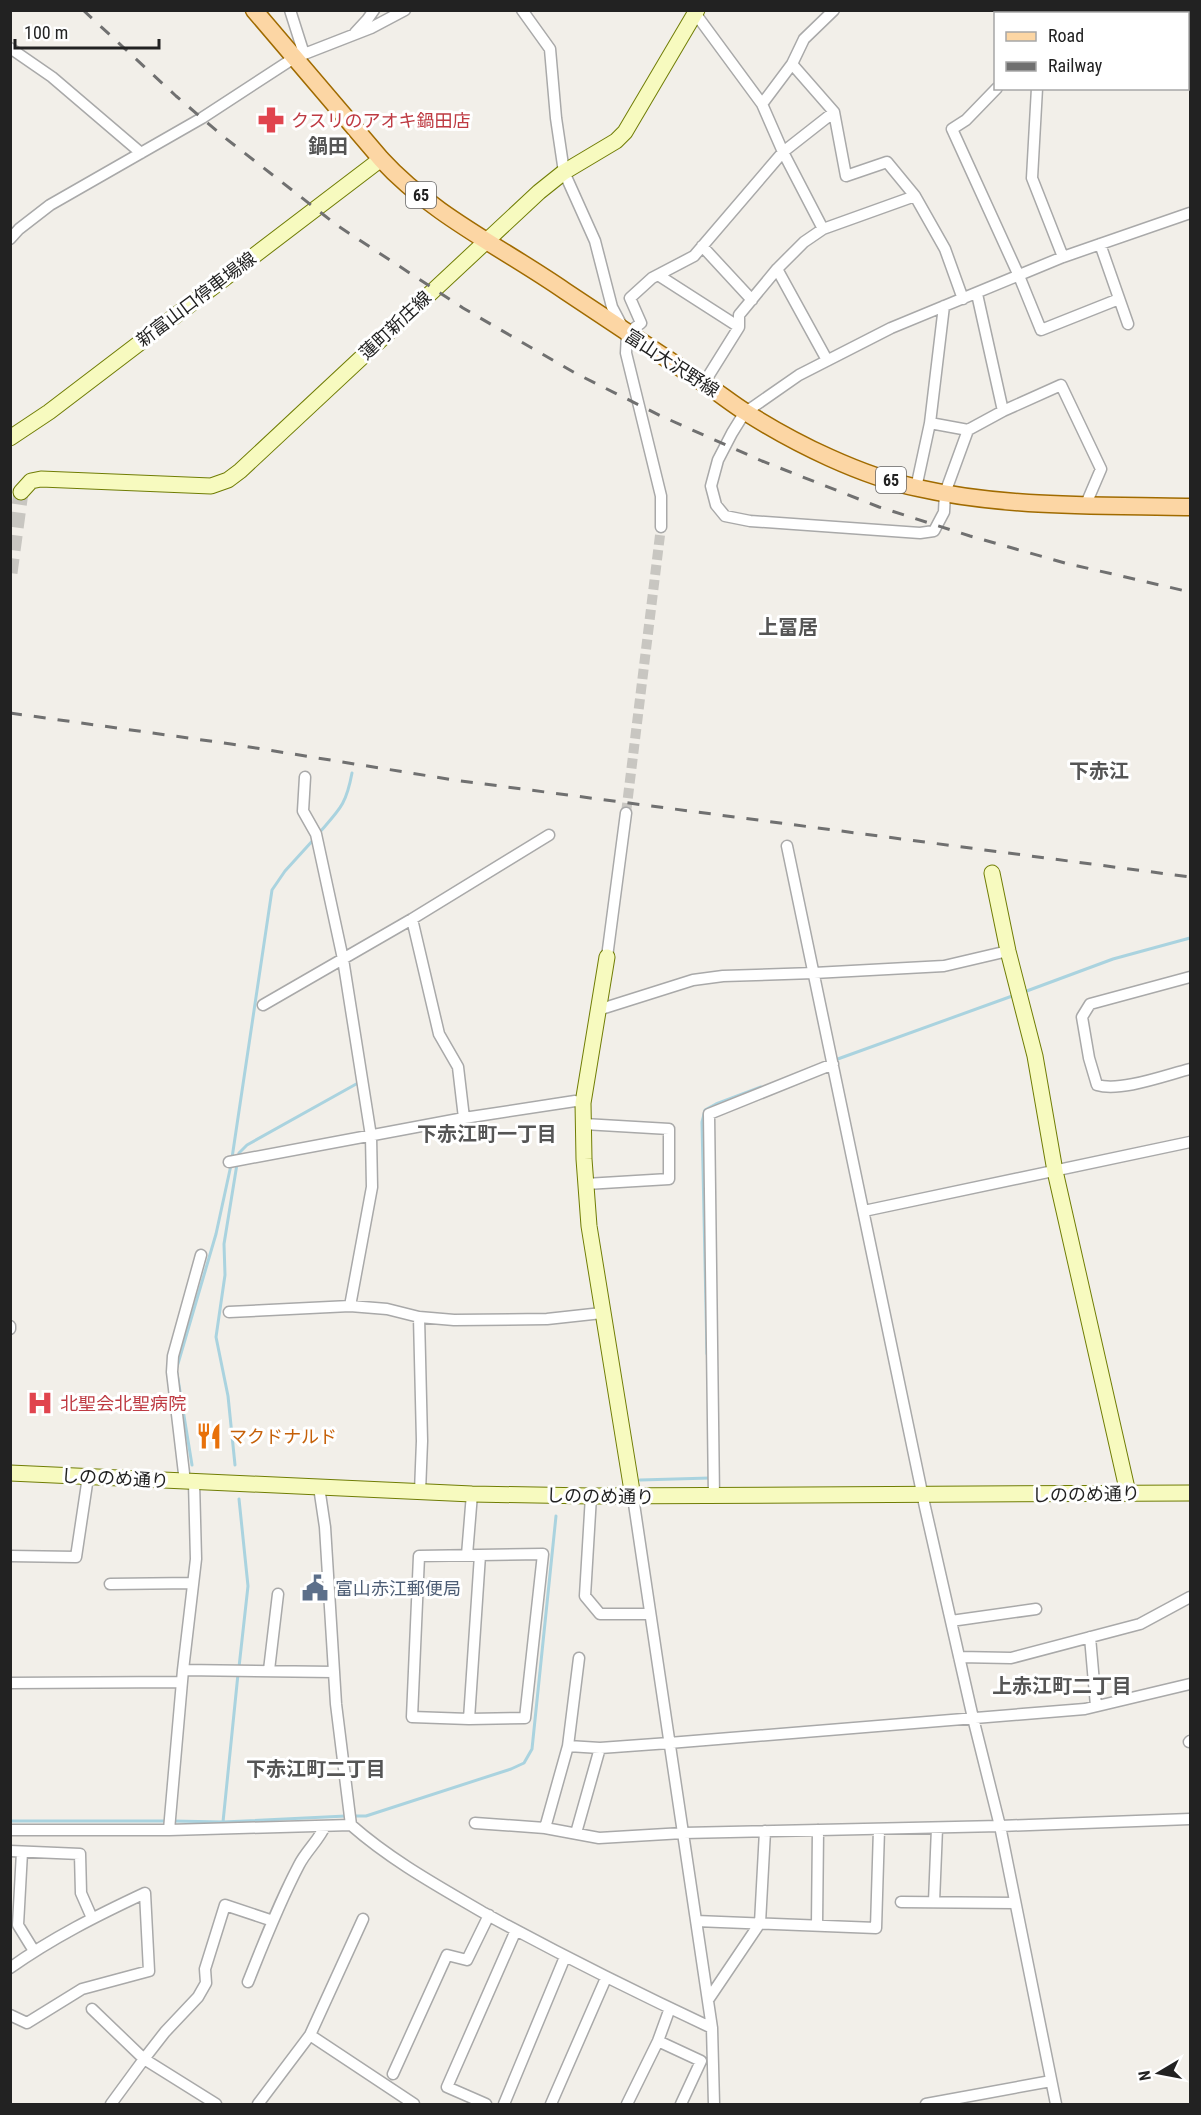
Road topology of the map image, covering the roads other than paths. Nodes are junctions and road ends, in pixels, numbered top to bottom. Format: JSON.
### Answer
{"nodes":[{"id":1,"x":254,"y":10,"type":"edge"},
{"id":2,"x":290,"y":10,"type":"edge"},
{"id":3,"x":374,"y":10,"type":"edge"},
{"id":4,"x":405,"y":10,"type":"edge"},
{"id":5,"x":522,"y":10,"type":"edge"},
{"id":6,"x":834,"y":10,"type":"edge"},
{"id":7,"x":696,"y":12,"type":"edge"},
{"id":8,"x":352,"y":35,"type":"junction"},
{"id":9,"x":10,"y":48,"type":"edge"},
{"id":10,"x":299,"y":56,"type":"junction"},
{"id":11,"x":792,"y":64,"type":"junction"},
{"id":12,"x":995,"y":90,"type":"edge"},
{"id":13,"x":1036,"y":90,"type":"edge"},
{"id":14,"x":762,"y":104,"type":"junction"},
{"id":15,"x":834,"y":112,"type":"junction"},
{"id":16,"x":783,"y":152,"type":"junction"},
{"id":17,"x":141,"y":153,"type":"junction"},
{"id":18,"x":381,"y":159,"type":"junction"},
{"id":19,"x":564,"y":172,"type":"junction"},
{"id":20,"x":915,"y":196,"type":"junction"},
{"id":21,"x":1191,"y":213,"type":"edge"},
{"id":22,"x":823,"y":229,"type":"junction"},
{"id":23,"x":12,"y":234,"type":"edge"},
{"id":24,"x":488,"y":242,"type":"junction"},
{"id":25,"x":1100,"y":244,"type":"junction"},
{"id":26,"x":702,"y":246,"type":"junction"},
{"id":27,"x":1063,"y":257,"type":"junction"},
{"id":28,"x":777,"y":269,"type":"junction"},
{"id":29,"x":658,"y":275,"type":"junction"},
{"id":30,"x":1019,"y":276,"type":"junction"},
{"id":31,"x":977,"y":294,"type":"junction"},
{"id":32,"x":963,"y":299,"type":"junction"},
{"id":33,"x":1119,"y":299,"type":"junction"},
{"id":34,"x":752,"y":300,"type":"junction"},
{"id":35,"x":944,"y":306,"type":"junction"},
{"id":36,"x":1128,"y":324,"type":"dead end"},
{"id":37,"x":739,"y":327,"type":"junction"},
{"id":38,"x":627,"y":334,"type":"junction"},
{"id":39,"x":827,"y":360,"type":"junction"},
{"id":40,"x":704,"y":383,"type":"junction"},
{"id":41,"x":1003,"y":411,"type":"junction"},
{"id":42,"x":745,"y":412,"type":"junction"},
{"id":43,"x":930,"y":423,"type":"junction"},
{"id":44,"x":968,"y":430,"type":"junction"},
{"id":45,"x":10,"y":438,"type":"edge"},
{"id":46,"x":916,"y":488,"type":"junction"},
{"id":47,"x":21,"y":492,"type":"dead end"},
{"id":48,"x":945,"y":493,"type":"junction"},
{"id":49,"x":1086,"y":504,"type":"junction"},
{"id":50,"x":1191,"y":507,"type":"edge"},
{"id":51,"x":661,"y":527,"type":"tunnel mouth"},
{"id":52,"x":305,"y":777,"type":"dead end"},
{"id":53,"x":626,"y":813,"type":"tunnel mouth"},
{"id":54,"x":549,"y":835,"type":"dead end"},
{"id":55,"x":787,"y":846,"type":"dead end"},
{"id":56,"x":992,"y":873,"type":"dead end"},
{"id":57,"x":412,"y":919,"type":"junction"},
{"id":58,"x":1008,"y":951,"type":"junction"},
{"id":59,"x":607,"y":957,"type":"joint"},
{"id":60,"x":343,"y":959,"type":"junction"},
{"id":61,"x":814,"y":973,"type":"junction"},
{"id":62,"x":1191,"y":977,"type":"edge"},
{"id":63,"x":263,"y":1005,"type":"dead end"},
{"id":64,"x":598,"y":1010,"type":"junction"},
{"id":65,"x":833,"y":1064,"type":"junction"},
{"id":66,"x":1191,"y":1069,"type":"edge"},
{"id":67,"x":583,"y":1103,"type":"junction"},
{"id":68,"x":464,"y":1118,"type":"junction"},
{"id":69,"x":584,"y":1124,"type":"junction"},
{"id":70,"x":371,"y":1136,"type":"junction"},
{"id":71,"x":1191,"y":1142,"type":"edge"},
{"id":72,"x":230,"y":1162,"type":"dead end"},
{"id":73,"x":1055,"y":1171,"type":"junction"},
{"id":74,"x":586,"y":1184,"type":"junction"},
{"id":75,"x":864,"y":1211,"type":"junction"},
{"id":76,"x":201,"y":1255,"type":"dead end"},
{"id":77,"x":350,"y":1306,"type":"junction"},
{"id":78,"x":229,"y":1312,"type":"dead end"},
{"id":79,"x":602,"y":1313,"type":"junction"},
{"id":80,"x":419,"y":1317,"type":"junction"},
{"id":81,"x":10,"y":1473,"type":"edge"},
{"id":82,"x":88,"y":1477,"type":"junction"},
{"id":83,"x":189,"y":1482,"type":"junction"},
{"id":84,"x":319,"y":1487,"type":"junction"},
{"id":85,"x":420,"y":1492,"type":"junction"},
{"id":86,"x":1128,"y":1493,"type":"junction"},
{"id":87,"x":1191,"y":1493,"type":"edge"},
{"id":88,"x":472,"y":1494,"type":"junction"},
{"id":89,"x":591,"y":1496,"type":"junction"},
{"id":90,"x":923,"y":1496,"type":"junction"},
{"id":91,"x":633,"y":1497,"type":"junction"},
{"id":92,"x":714,"y":1497,"type":"junction"},
{"id":93,"x":467,"y":1555,"type":"junction"},
{"id":94,"x":10,"y":1556,"type":"edge"},
{"id":95,"x":480,"y":1556,"type":"junction"},
{"id":96,"x":193,"y":1583,"type":"junction"},
{"id":97,"x":110,"y":1584,"type":"dead end"},
{"id":98,"x":278,"y":1594,"type":"dead end"},
{"id":99,"x":1191,"y":1598,"type":"edge"},
{"id":100,"x":1036,"y":1608,"type":"dead end"},
{"id":101,"x":650,"y":1614,"type":"junction"},
{"id":102,"x":951,"y":1621,"type":"junction"},
{"id":103,"x":1090,"y":1637,"type":"junction"},
{"id":104,"x":579,"y":1658,"type":"dead end"},
{"id":105,"x":959,"y":1658,"type":"junction"},
{"id":106,"x":183,"y":1670,"type":"junction"},
{"id":107,"x":269,"y":1670,"type":"junction"},
{"id":108,"x":334,"y":1671,"type":"junction"},
{"id":109,"x":182,"y":1682,"type":"junction"},
{"id":110,"x":10,"y":1683,"type":"edge"},
{"id":111,"x":1191,"y":1684,"type":"edge"},
{"id":112,"x":1096,"y":1706,"type":"junction"},
{"id":113,"x":973,"y":1718,"type":"junction"},
{"id":114,"x":469,"y":1719,"type":"junction"},
{"id":115,"x":669,"y":1743,"type":"junction"},
{"id":116,"x":568,"y":1746,"type":"junction"},
{"id":117,"x":600,"y":1748,"type":"junction"},
{"id":118,"x":351,"y":1819,"type":"junction"},
{"id":119,"x":1191,"y":1819,"type":"edge"},
{"id":120,"x":475,"y":1823,"type":"dead end"},
{"id":121,"x":169,"y":1824,"type":"junction"},
{"id":122,"x":325,"y":1826,"type":"junction"},
{"id":123,"x":999,"y":1826,"type":"junction"},
{"id":124,"x":544,"y":1828,"type":"junction"},
{"id":125,"x":937,"y":1828,"type":"junction"},
{"id":126,"x":879,"y":1829,"type":"junction"},
{"id":127,"x":10,"y":1830,"type":"edge"},
{"id":128,"x":819,"y":1830,"type":"junction"},
{"id":129,"x":765,"y":1831,"type":"junction"},
{"id":130,"x":576,"y":1833,"type":"junction"},
{"id":131,"x":683,"y":1833,"type":"junction"},
{"id":132,"x":10,"y":1851,"type":"edge"},
{"id":133,"x":22,"y":1852,"type":"junction"},
{"id":134,"x":901,"y":1902,"type":"dead end"},
{"id":135,"x":934,"y":1902,"type":"junction"},
{"id":136,"x":1015,"y":1903,"type":"junction"},
{"id":137,"x":15,"y":1905,"type":"edge"},
{"id":138,"x":489,"y":1915,"type":"junction"},
{"id":139,"x":92,"y":1918,"type":"junction"},
{"id":140,"x":363,"y":1919,"type":"dead end"},
{"id":141,"x":273,"y":1921,"type":"junction"},
{"id":142,"x":696,"y":1921,"type":"junction"},
{"id":143,"x":760,"y":1923,"type":"junction"},
{"id":144,"x":817,"y":1925,"type":"junction"},
{"id":145,"x":516,"y":1930,"type":"junction"},
{"id":146,"x":34,"y":1951,"type":"junction"},
{"id":147,"x":565,"y":1957,"type":"junction"},
{"id":148,"x":10,"y":1968,"type":"edge"},
{"id":149,"x":606,"y":1978,"type":"junction"},
{"id":150,"x":248,"y":1982,"type":"dead end"},
{"id":151,"x":708,"y":2001,"type":"junction"},
{"id":152,"x":670,"y":2008,"type":"junction"},
{"id":153,"x":92,"y":2009,"type":"dead end"},
{"id":154,"x":10,"y":2015,"type":"edge"},
{"id":155,"x":712,"y":2028,"type":"junction"},
{"id":156,"x":310,"y":2035,"type":"junction"},
{"id":157,"x":658,"y":2041,"type":"junction"},
{"id":158,"x":144,"y":2059,"type":"junction"},
{"id":159,"x":393,"y":2074,"type":"dead end"},
{"id":160,"x":1051,"y":2080,"type":"junction"},
{"id":161,"x":111,"y":2104,"type":"edge"},
{"id":162,"x":216,"y":2104,"type":"edge"},
{"id":163,"x":258,"y":2104,"type":"edge"},
{"id":164,"x":414,"y":2104,"type":"edge"},
{"id":165,"x":486,"y":2104,"type":"edge"},
{"id":166,"x":504,"y":2104,"type":"edge"},
{"id":167,"x":550,"y":2104,"type":"edge"},
{"id":168,"x":627,"y":2104,"type":"edge"},
{"id":169,"x":681,"y":2104,"type":"edge"},
{"id":170,"x":714,"y":2104,"type":"edge"},
{"id":171,"x":926,"y":2104,"type":"edge"},
{"id":172,"x":1056,"y":2104,"type":"edge"}],
"edges":[{"from":1,"to":10,"type":"main road","name":"富山大沢野線","number":"65"},
{"from":2,"to":10,"type":"street"},
{"from":3,"to":8,"type":"street"},
{"from":4,"to":8,"type":"street"},
{"from":5,"to":19,"type":"street"},
{"from":6,"to":11,"type":"street"},
{"from":7,"to":14,"type":"street"},
{"from":7,"to":19,"type":"main road","name":"蓮町新庄線"},
{"from":8,"to":10,"type":"street"},
{"from":9,"to":17,"type":"street"},
{"from":10,"to":17,"type":"street"},
{"from":10,"to":18,"type":"main road","name":"富山大沢野線","number":"65"},
{"from":11,"to":14,"type":"street"},
{"from":11,"to":15,"type":"street"},
{"from":12,"to":30,"type":"street"},
{"from":13,"to":27,"type":"street"},
{"from":14,"to":16,"type":"street"},
{"from":15,"to":16,"type":"street"},
{"from":15,"to":20,"type":"street"},
{"from":16,"to":22,"type":"street"},
{"from":16,"to":26,"type":"street"},
{"from":17,"to":23,"type":"street"},
{"from":18,"to":24,"type":"main road","name":"富山大沢野線","number":"65"},
{"from":18,"to":45,"type":"main road","name":"新富山口停車場線"},
{"from":19,"to":24,"type":"main road","name":"蓮町新庄線"},
{"from":19,"to":38,"type":"street"},
{"from":20,"to":22,"type":"street"},
{"from":20,"to":32,"type":"street"},
{"from":21,"to":25,"type":"street"},
{"from":22,"to":28,"type":"street"},
{"from":24,"to":38,"type":"main road","name":"富山大沢野線","number":"65"},
{"from":24,"to":47,"type":"main road","name":"蓮町新庄線"},
{"from":25,"to":27,"type":"street"},
{"from":25,"to":33,"type":"street"},
{"from":26,"to":29,"type":"street"},
{"from":26,"to":34,"type":"street"},
{"from":27,"to":30,"type":"street"},
{"from":28,"to":34,"type":"street"},
{"from":28,"to":39,"type":"street"},
{"from":29,"to":37,"type":"street"},
{"from":29,"to":38,"type":"street"},
{"from":30,"to":31,"type":"street"},
{"from":30,"to":33,"type":"street"},
{"from":31,"to":32,"type":"street"},
{"from":31,"to":41,"type":"street"},
{"from":32,"to":35,"type":"street"},
{"from":33,"to":36,"type":"street"},
{"from":34,"to":37,"type":"street"},
{"from":35,"to":39,"type":"street"},
{"from":35,"to":43,"type":"street"},
{"from":37,"to":40,"type":"street"},
{"from":38,"to":40,"type":"main road","name":"富山大沢野線","number":"65"},
{"from":38,"to":51,"type":"street"},
{"from":39,"to":42,"type":"street"},
{"from":40,"to":42,"type":"main road","name":"富山大沢野線","number":"65"},
{"from":41,"to":44,"type":"street"},
{"from":41,"to":49,"type":"street"},
{"from":42,"to":46,"type":"main road","name":"富山大沢野線","number":"65"},
{"from":42,"to":48,"type":"street"},
{"from":43,"to":44,"type":"street"},
{"from":43,"to":46,"type":"street"},
{"from":44,"to":48,"type":"street"},
{"from":46,"to":48,"type":"main road","name":"富山大沢野線","number":"65"},
{"from":48,"to":49,"type":"main road","name":"富山大沢野線","number":"65"},
{"from":49,"to":50,"type":"main road","name":"富山大沢野線","number":"65"},
{"from":52,"to":60,"type":"street"},
{"from":53,"to":59,"type":"street"},
{"from":54,"to":57,"type":"street"},
{"from":55,"to":61,"type":"street"},
{"from":56,"to":58,"type":"main road"},
{"from":57,"to":60,"type":"street"},
{"from":57,"to":68,"type":"street"},
{"from":58,"to":61,"type":"street"},
{"from":58,"to":73,"type":"main road"},
{"from":59,"to":64,"type":"main road"},
{"from":60,"to":63,"type":"street"},
{"from":60,"to":70,"type":"street"},
{"from":61,"to":64,"type":"street"},
{"from":61,"to":65,"type":"street"},
{"from":62,"to":66,"type":"street"},
{"from":64,"to":67,"type":"main road"},
{"from":65,"to":75,"type":"street"},
{"from":65,"to":92,"type":"street"},
{"from":67,"to":68,"type":"street"},
{"from":67,"to":69,"type":"main road"},
{"from":68,"to":70,"type":"street"},
{"from":69,"to":74,"type":"main road"},
{"from":69,"to":74,"type":"street"},
{"from":70,"to":72,"type":"street"},
{"from":70,"to":77,"type":"street"},
{"from":71,"to":73,"type":"street"},
{"from":73,"to":75,"type":"street"},
{"from":73,"to":86,"type":"main road"},
{"from":74,"to":79,"type":"main road"},
{"from":75,"to":90,"type":"street"},
{"from":76,"to":83,"type":"street"},
{"from":77,"to":78,"type":"street"},
{"from":77,"to":80,"type":"street"},
{"from":79,"to":80,"type":"street"},
{"from":79,"to":91,"type":"main road"},
{"from":80,"to":85,"type":"street"},
{"from":81,"to":82,"type":"main road","name":"しののめ通り"},
{"from":82,"to":83,"type":"main road","name":"しののめ通り"},
{"from":82,"to":94,"type":"street"},
{"from":83,"to":84,"type":"main road","name":"しののめ通り"},
{"from":83,"to":96,"type":"street"},
{"from":84,"to":85,"type":"main road","name":"しののめ通り"},
{"from":84,"to":108,"type":"street"},
{"from":85,"to":88,"type":"main road","name":"しののめ通り"},
{"from":86,"to":87,"type":"main road","name":"しののめ通り"},
{"from":86,"to":90,"type":"main road","name":"しののめ通り"},
{"from":88,"to":89,"type":"main road","name":"しののめ通り"},
{"from":88,"to":93,"type":"street"},
{"from":89,"to":91,"type":"main road","name":"しののめ通り"},
{"from":89,"to":101,"type":"street"},
{"from":90,"to":92,"type":"main road","name":"しののめ通り"},
{"from":90,"to":102,"type":"street"},
{"from":91,"to":92,"type":"main road","name":"しののめ通り"},
{"from":91,"to":101,"type":"street"},
{"from":93,"to":95,"type":"street"},
{"from":93,"to":114,"type":"street"},
{"from":95,"to":114,"type":"street"},
{"from":95,"to":114,"type":"street"},
{"from":96,"to":97,"type":"street"},
{"from":96,"to":106,"type":"street"},
{"from":98,"to":107,"type":"street"},
{"from":99,"to":103,"type":"street"},
{"from":100,"to":102,"type":"street"},
{"from":101,"to":115,"type":"street"},
{"from":102,"to":105,"type":"street"},
{"from":103,"to":105,"type":"street"},
{"from":103,"to":112,"type":"street"},
{"from":104,"to":116,"type":"street"},
{"from":105,"to":113,"type":"street"},
{"from":106,"to":107,"type":"street"},
{"from":106,"to":109,"type":"street"},
{"from":107,"to":108,"type":"street"},
{"from":108,"to":118,"type":"street"},
{"from":109,"to":110,"type":"street"},
{"from":109,"to":121,"type":"street"},
{"from":111,"to":112,"type":"street"},
{"from":112,"to":113,"type":"street"},
{"from":113,"to":115,"type":"street"},
{"from":113,"to":123,"type":"street"},
{"from":115,"to":117,"type":"street"},
{"from":115,"to":131,"type":"street"},
{"from":116,"to":117,"type":"street"},
{"from":116,"to":124,"type":"street"},
{"from":117,"to":130,"type":"street"},
{"from":118,"to":122,"type":"street"},
{"from":118,"to":138,"type":"street"},
{"from":119,"to":123,"type":"street"},
{"from":120,"to":124,"type":"street"},
{"from":121,"to":122,"type":"street"},
{"from":121,"to":127,"type":"street"},
{"from":122,"to":141,"type":"street"},
{"from":123,"to":125,"type":"street"},
{"from":123,"to":136,"type":"street"},
{"from":124,"to":130,"type":"street"},
{"from":125,"to":126,"type":"street"},
{"from":125,"to":135,"type":"street"},
{"from":126,"to":128,"type":"street"},
{"from":126,"to":144,"type":"street"},
{"from":128,"to":129,"type":"street"},
{"from":128,"to":144,"type":"street"},
{"from":129,"to":131,"type":"street"},
{"from":129,"to":143,"type":"street"},
{"from":130,"to":131,"type":"street"},
{"from":131,"to":142,"type":"street"},
{"from":132,"to":133,"type":"street"},
{"from":133,"to":137,"type":"street"},
{"from":133,"to":139,"type":"street"},
{"from":134,"to":135,"type":"street"},
{"from":135,"to":136,"type":"street"},
{"from":136,"to":160,"type":"street"},
{"from":137,"to":146,"type":"street"},
{"from":138,"to":145,"type":"street"},
{"from":138,"to":159,"type":"street"},
{"from":139,"to":146,"type":"street"},
{"from":139,"to":154,"type":"street"},
{"from":140,"to":156,"type":"street"},
{"from":141,"to":150,"type":"street"},
{"from":141,"to":158,"type":"street"},
{"from":142,"to":143,"type":"street"},
{"from":142,"to":151,"type":"street"},
{"from":143,"to":144,"type":"street"},
{"from":143,"to":151,"type":"street"},
{"from":145,"to":147,"type":"street"},
{"from":145,"to":165,"type":"street"},
{"from":146,"to":148,"type":"street"},
{"from":147,"to":149,"type":"street"},
{"from":147,"to":166,"type":"street"},
{"from":149,"to":152,"type":"street"},
{"from":149,"to":167,"type":"street"},
{"from":151,"to":155,"type":"street"},
{"from":152,"to":155,"type":"street"},
{"from":152,"to":157,"type":"street"},
{"from":153,"to":158,"type":"street"},
{"from":155,"to":170,"type":"street"},
{"from":156,"to":163,"type":"street"},
{"from":156,"to":164,"type":"street"},
{"from":157,"to":168,"type":"street"},
{"from":157,"to":169,"type":"street"},
{"from":158,"to":161,"type":"street"},
{"from":158,"to":162,"type":"street"},
{"from":160,"to":171,"type":"street"},
{"from":160,"to":172,"type":"street"}]}
